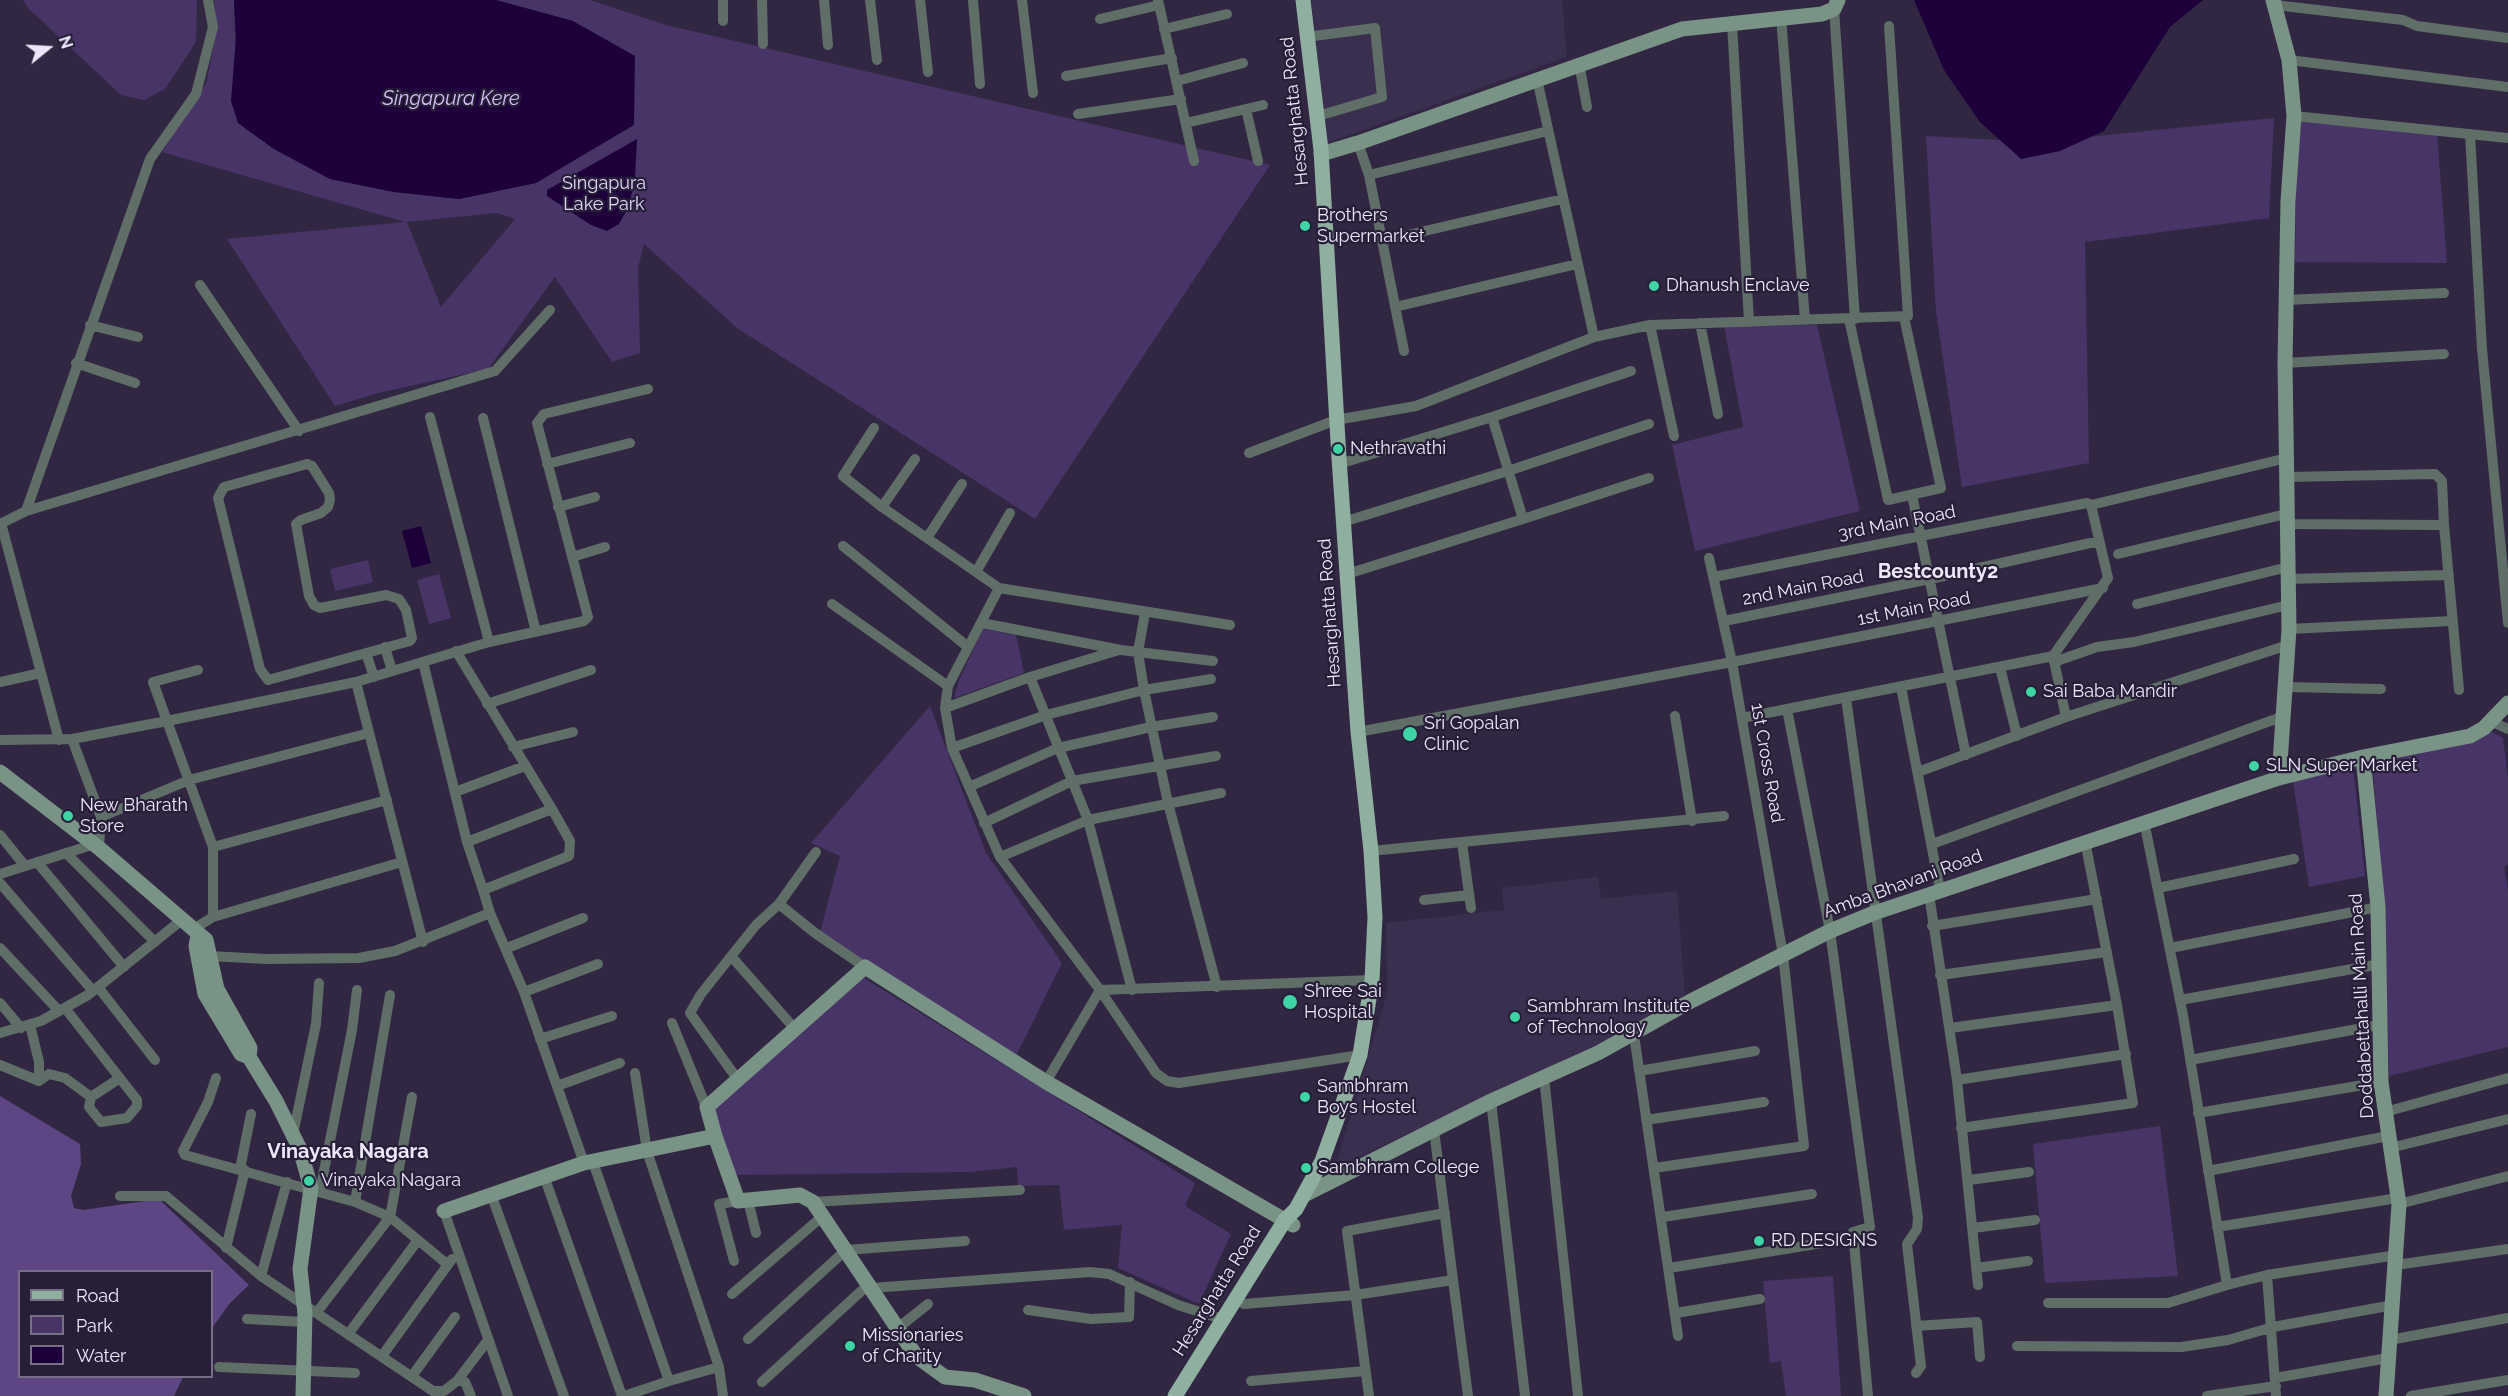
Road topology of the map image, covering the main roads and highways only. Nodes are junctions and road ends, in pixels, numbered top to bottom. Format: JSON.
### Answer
{"nodes":[{"id":1,"x":1303,"y":0,"type":"edge"},
{"id":2,"x":1240,"y":1301,"type":"junction"},
{"id":3,"x":1174,"y":1396,"type":"edge"},
{"id":4,"x":1185,"y":1396,"type":"edge"}],
"edges":[{"from":1,"to":2,"type":"main road","name":"Hesarghatta Road"},
{"from":2,"to":3,"type":"main road","name":"Hesarghatta Road"},
{"from":2,"to":4,"type":"main road","name":"Hesarghatta Road"}]}
